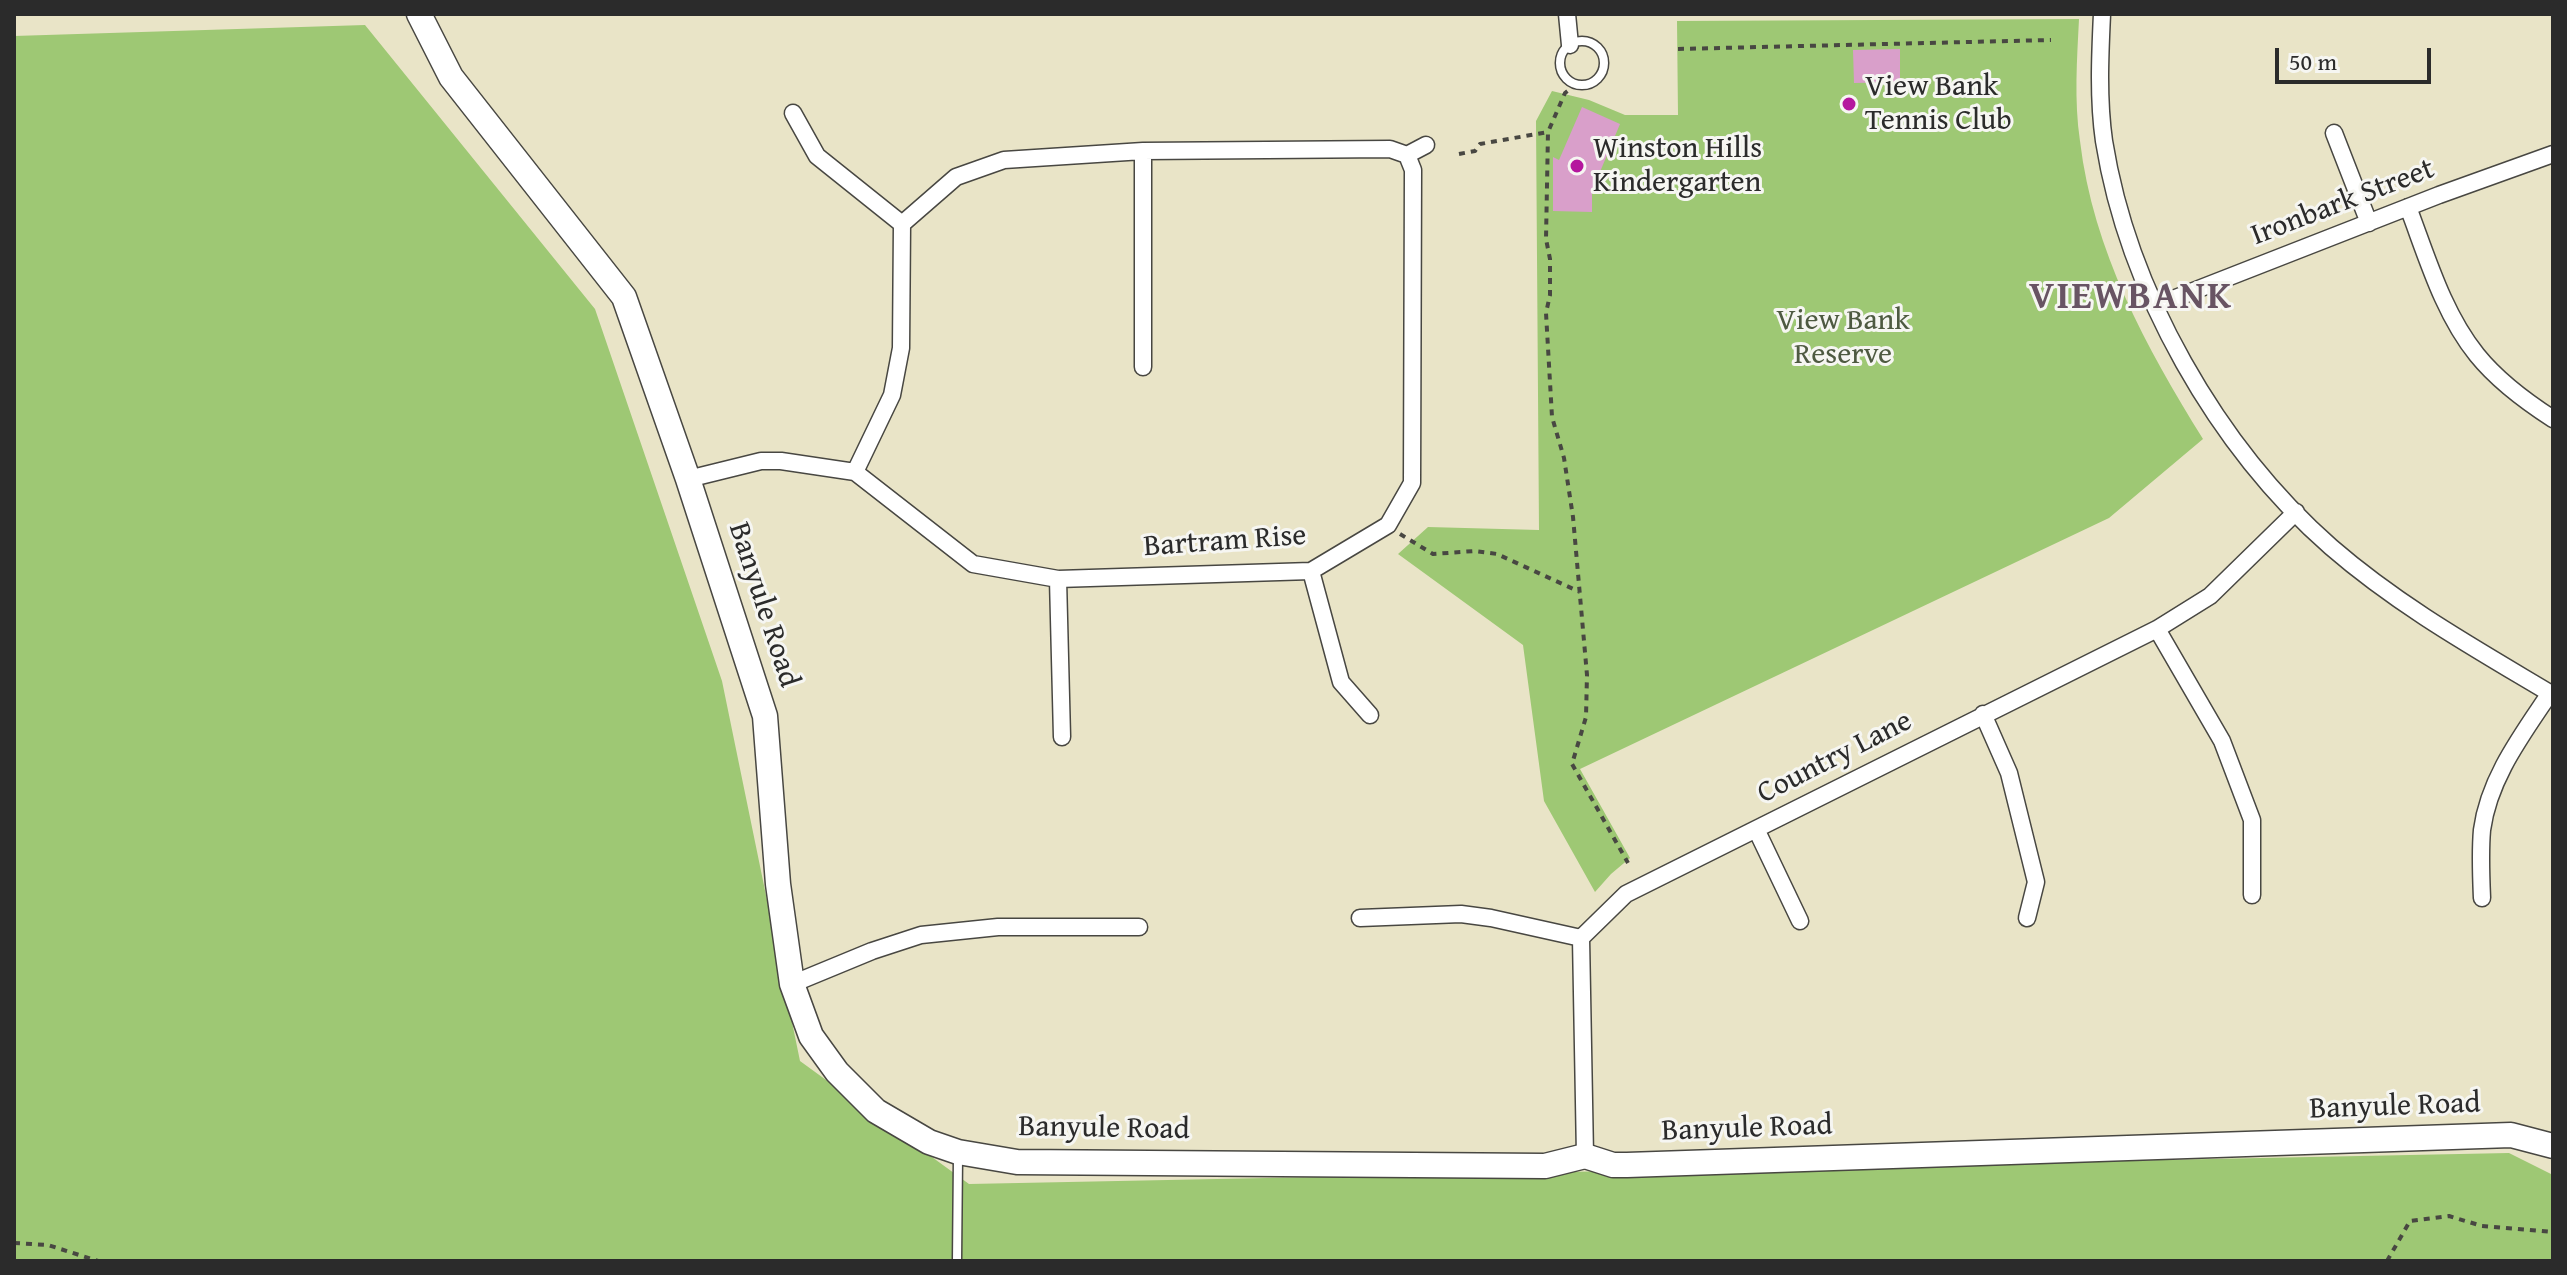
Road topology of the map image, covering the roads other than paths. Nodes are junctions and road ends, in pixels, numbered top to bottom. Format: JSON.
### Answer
{"nodes":[{"id":1,"x":419,"y":14,"type":"edge"},
{"id":2,"x":1567,"y":14,"type":"edge"},
{"id":3,"x":2102,"y":14,"type":"edge"},
{"id":4,"x":1570,"y":45,"type":"junction"},
{"id":5,"x":793,"y":113,"type":"dead end"},
{"id":6,"x":2334,"y":133,"type":"dead end"},
{"id":7,"x":1426,"y":145,"type":"dead end"},
{"id":8,"x":1143,"y":151,"type":"junction"},
{"id":9,"x":2553,"y":154,"type":"edge"},
{"id":10,"x":1407,"y":155,"type":"junction"},
{"id":11,"x":2408,"y":207,"type":"junction"},
{"id":12,"x":2369,"y":223,"type":"junction"},
{"id":13,"x":902,"y":224,"type":"junction"},
{"id":14,"x":2155,"y":306,"type":"junction"},
{"id":15,"x":1143,"y":367,"type":"dead end"},
{"id":16,"x":2553,"y":419,"type":"edge"},
{"id":17,"x":855,"y":472,"type":"junction"},
{"id":18,"x":688,"y":479,"type":"junction"},
{"id":19,"x":2296,"y":512,"type":"junction"},
{"id":20,"x":1311,"y":571,"type":"junction"},
{"id":21,"x":1058,"y":579,"type":"junction"},
{"id":22,"x":2157,"y":629,"type":"junction"},
{"id":23,"x":2552,"y":694,"type":"edge"},
{"id":24,"x":1983,"y":714,"type":"junction"},
{"id":25,"x":1370,"y":715,"type":"dead end"},
{"id":26,"x":1062,"y":737,"type":"dead end"},
{"id":27,"x":1756,"y":829,"type":"junction"},
{"id":28,"x":2252,"y":895,"type":"dead end"},
{"id":29,"x":2482,"y":898,"type":"dead end"},
{"id":30,"x":1360,"y":918,"type":"dead end"},
{"id":31,"x":2027,"y":918,"type":"dead end"},
{"id":32,"x":1800,"y":921,"type":"dead end"},
{"id":33,"x":1139,"y":927,"type":"dead end"},
{"id":34,"x":1581,"y":938,"type":"junction"},
{"id":35,"x":792,"y":984,"type":"junction"},
{"id":36,"x":2553,"y":1146,"type":"edge"},
{"id":37,"x":958,"y":1152,"type":"junction"},
{"id":38,"x":1585,"y":1156,"type":"junction"},
{"id":39,"x":957,"y":1261,"type":"edge"}],
"edges":[{"from":1,"to":18,"type":"street","name":"Banyule Road"},
{"from":2,"to":4,"type":"street"},
{"from":3,"to":14,"type":"street"},
{"from":4,"to":4,"type":"lane"},
{"from":5,"to":13,"type":"street"},
{"from":6,"to":12,"type":"street"},
{"from":7,"to":10,"type":"street"},
{"from":8,"to":10,"type":"street"},
{"from":8,"to":13,"type":"street"},
{"from":8,"to":15,"type":"street"},
{"from":9,"to":11,"type":"street","name":"Ironbark Street"},
{"from":10,"to":20,"type":"street","name":"Bartram Rise"},
{"from":11,"to":12,"type":"street","name":"Ironbark Street"},
{"from":11,"to":16,"type":"street"},
{"from":12,"to":14,"type":"street","name":"Ironbark Street"},
{"from":13,"to":17,"type":"street"},
{"from":14,"to":19,"type":"street"},
{"from":17,"to":18,"type":"street","name":"Bartram Rise"},
{"from":17,"to":21,"type":"street","name":"Bartram Rise"},
{"from":18,"to":35,"type":"street","name":"Banyule Road"},
{"from":19,"to":22,"type":"street","name":"Country Lane"},
{"from":19,"to":23,"type":"street"},
{"from":20,"to":21,"type":"street","name":"Bartram Rise"},
{"from":20,"to":25,"type":"street"},
{"from":21,"to":26,"type":"street"},
{"from":22,"to":24,"type":"street","name":"Country Lane"},
{"from":22,"to":28,"type":"street"},
{"from":23,"to":29,"type":"street"},
{"from":24,"to":27,"type":"street","name":"Country Lane"},
{"from":24,"to":31,"type":"street"},
{"from":27,"to":32,"type":"street"},
{"from":27,"to":34,"type":"street","name":"Country Lane"},
{"from":30,"to":34,"type":"street"},
{"from":33,"to":35,"type":"street"},
{"from":34,"to":38,"type":"street"},
{"from":35,"to":37,"type":"street","name":"Banyule Road"},
{"from":36,"to":38,"type":"street","name":"Banyule Road"},
{"from":37,"to":38,"type":"street","name":"Banyule Road"},
{"from":37,"to":39,"type":"lane"}]}
